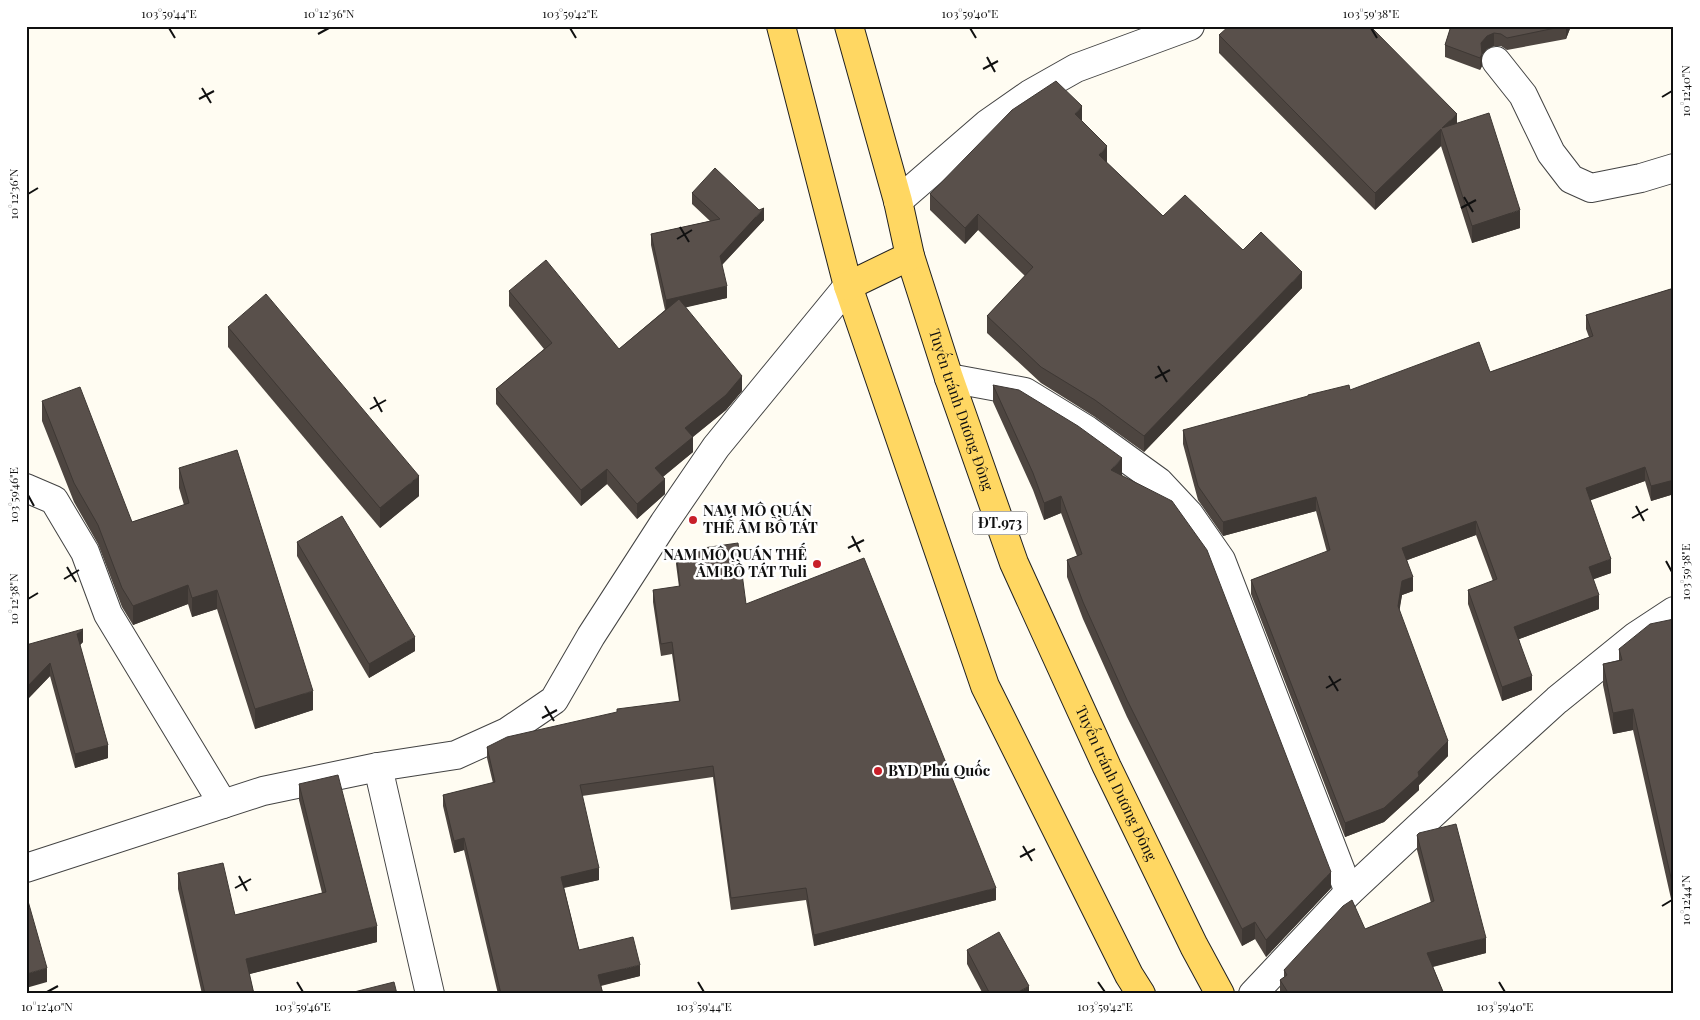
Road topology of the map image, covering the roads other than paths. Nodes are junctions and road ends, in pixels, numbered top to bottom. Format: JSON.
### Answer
{"nodes":[{"id":1,"x":780,"y":26,"type":"edge"},
{"id":2,"x":849,"y":26,"type":"edge"},
{"id":3,"x":1190,"y":26,"type":"edge"},
{"id":4,"x":1496,"y":61,"type":"dead end"},
{"id":5,"x":1674,"y":168,"type":"edge"},
{"id":6,"x":898,"y":201,"type":"junction"},
{"id":7,"x":910,"y":256,"type":"junction"},
{"id":8,"x":848,"y":286,"type":"junction"},
{"id":9,"x":950,"y":378,"type":"junction"},
{"id":10,"x":26,"y":488,"type":"edge"},
{"id":11,"x":1674,"y":611,"type":"edge"},
{"id":12,"x":378,"y":766,"type":"junction"},
{"id":13,"x":223,"y":804,"type":"junction"},
{"id":14,"x":26,"y":868,"type":"edge"},
{"id":15,"x":1348,"y":892,"type":"junction"},
{"id":16,"x":430,"y":994,"type":"edge"},
{"id":17,"x":1141,"y":994,"type":"edge"},
{"id":18,"x":1220,"y":994,"type":"edge"},
{"id":19,"x":1253,"y":994,"type":"edge"}],
"edges":[{"from":1,"to":8,"type":"main road"},
{"from":2,"to":6,"type":"main road","name":"Tuyến tránh Dương Đông","number":"ĐT.973"},
{"from":3,"to":6,"type":"street"},
{"from":4,"to":5,"type":"street"},
{"from":6,"to":7,"type":"main road","name":"Tuyến tránh Dương Đông","number":"ĐT.973"},
{"from":7,"to":8,"type":"main road"},
{"from":7,"to":9,"type":"main road","name":"Tuyến tránh Dương Đông","number":"ĐT.973"},
{"from":8,"to":12,"type":"street"},
{"from":8,"to":17,"type":"main road"},
{"from":9,"to":15,"type":"street"},
{"from":9,"to":18,"type":"main road","name":"Tuyến tránh Dương Đông","number":"ĐT.973"},
{"from":10,"to":13,"type":"street"},
{"from":11,"to":15,"type":"street"},
{"from":12,"to":13,"type":"street"},
{"from":12,"to":16,"type":"street"},
{"from":13,"to":14,"type":"street"},
{"from":15,"to":19,"type":"street"}]}
